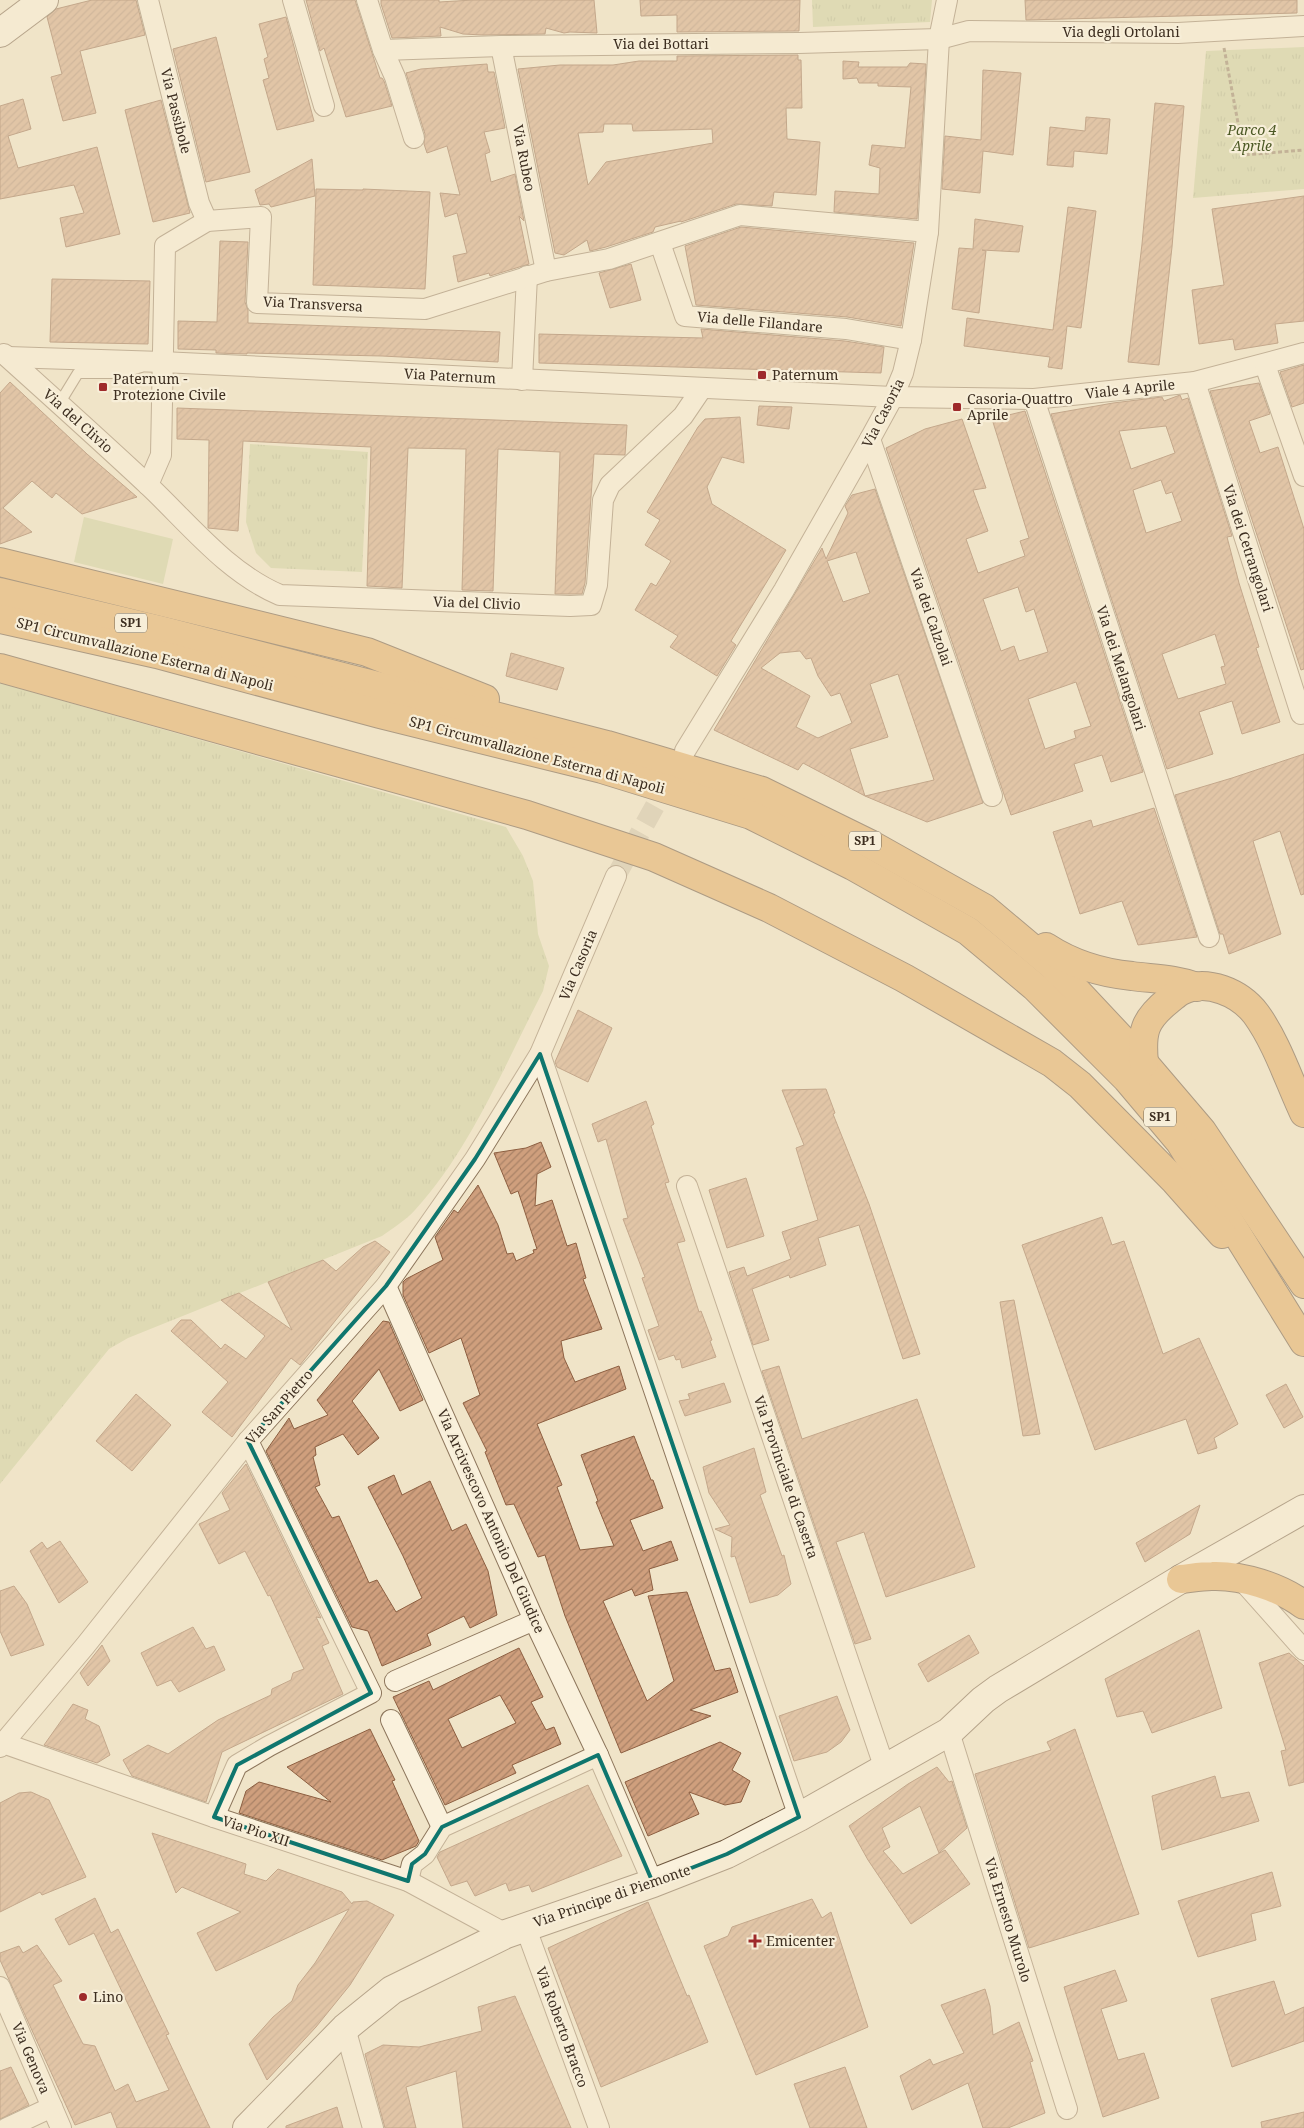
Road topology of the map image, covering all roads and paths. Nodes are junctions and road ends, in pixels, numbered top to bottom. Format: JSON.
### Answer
{"nodes":[{"id":1,"x":44,"y":0,"type":"edge"},
{"id":2,"x":148,"y":0,"type":"edge"},
{"id":3,"x":293,"y":0,"type":"edge"},
{"id":4,"x":367,"y":0,"type":"edge"},
{"id":5,"x":946,"y":0,"type":"edge"},
{"id":6,"x":1304,"y":26,"type":"edge"},
{"id":7,"x":1220,"y":31,"type":"junction"},
{"id":8,"x":0,"y":33,"type":"edge"},
{"id":9,"x":939,"y":39,"type":"junction"},
{"id":10,"x":501,"y":46,"type":"junction"},
{"id":11,"x":384,"y":50,"type":"junction"},
{"id":12,"x":324,"y":106,"type":"dead end"},
{"id":13,"x":414,"y":138,"type":"dead end"},
{"id":14,"x":1304,"y":150,"type":"edge"},
{"id":15,"x":207,"y":221,"type":"junction"},
{"id":16,"x":928,"y":232,"type":"junction"},
{"id":17,"x":660,"y":243,"type":"junction"},
{"id":18,"x":537,"y":274,"type":"junction"},
{"id":19,"x":910,"y":340,"type":"junction"},
{"id":20,"x":1304,"y":353,"type":"edge"},
{"id":21,"x":3,"y":357,"type":"edge"},
{"id":22,"x":54,"y":359,"type":"junction"},
{"id":23,"x":162,"y":362,"type":"junction"},
{"id":24,"x":1265,"y":365,"type":"junction"},
{"id":25,"x":76,"y":374,"type":"junction"},
{"id":26,"x":522,"y":380,"type":"junction"},
{"id":27,"x":1194,"y":382,"type":"junction"},
{"id":28,"x":702,"y":388,"type":"junction"},
{"id":29,"x":893,"y":397,"type":"junction"},
{"id":30,"x":1034,"y":399,"type":"junction"},
{"id":31,"x":59,"y":404,"type":"junction"},
{"id":32,"x":870,"y":439,"type":"junction"},
{"id":33,"x":1304,"y":476,"type":"edge"},
{"id":34,"x":148,"y":485,"type":"junction"},
{"id":35,"x":0,"y":562,"type":"edge"},
{"id":36,"x":0,"y":592,"type":"edge"},
{"id":37,"x":0,"y":620,"type":"edge"},
{"id":38,"x":0,"y":668,"type":"edge"},
{"id":39,"x":260,"y":668,"type":"junction"},
{"id":40,"x":1301,"y":714,"type":"dead end"},
{"id":41,"x":539,"y":727,"type":"junction"},
{"id":42,"x":685,"y":751,"type":"dead end"},
{"id":43,"x":992,"y":796,"type":"dead end"},
{"id":44,"x":616,"y":876,"type":"tunnel mouth"},
{"id":45,"x":1011,"y":930,"type":"junction"},
{"id":46,"x":1209,"y":937,"type":"dead end"},
{"id":47,"x":1197,"y":987,"type":"junction"},
{"id":48,"x":540,"y":1054,"type":"junction"},
{"id":49,"x":1144,"y":1063,"type":"junction"},
{"id":50,"x":1304,"y":1113,"type":"edge"},
{"id":51,"x":687,"y":1186,"type":"dead end"},
{"id":52,"x":1304,"y":1284,"type":"edge"},
{"id":53,"x":386,"y":1286,"type":"junction"},
{"id":54,"x":1278,"y":1297,"type":"junction"},
{"id":55,"x":1304,"y":1342,"type":"edge"},
{"id":56,"x":248,"y":1441,"type":"junction"},
{"id":57,"x":1304,"y":1509,"type":"edge"},
{"id":58,"x":1240,"y":1578,"type":"junction"},
{"id":59,"x":1181,"y":1579,"type":"junction"},
{"id":60,"x":1304,"y":1605,"type":"edge"},
{"id":61,"x":534,"y":1620,"type":"junction"},
{"id":62,"x":1304,"y":1650,"type":"edge"},
{"id":63,"x":395,"y":1681,"type":"dead end"},
{"id":64,"x":390,"y":1720,"type":"dead end"},
{"id":65,"x":949,"y":1732,"type":"junction"},
{"id":66,"x":1,"y":1744,"type":"edge"},
{"id":67,"x":598,"y":1755,"type":"junction"},
{"id":68,"x":885,"y":1768,"type":"junction"},
{"id":69,"x":214,"y":1817,"type":"junction"},
{"id":70,"x":799,"y":1817,"type":"junction"},
{"id":71,"x":442,"y":1827,"type":"junction"},
{"id":72,"x":408,"y":1881,"type":"junction"},
{"id":73,"x":653,"y":1883,"type":"junction"},
{"id":74,"x":516,"y":1930,"type":"junction"},
{"id":75,"x":0,"y":1988,"type":"edge"},
{"id":76,"x":344,"y":2028,"type":"junction"},
{"id":77,"x":52,"y":2107,"type":"junction"},
{"id":78,"x":1067,"y":2108,"type":"dead end"},
{"id":79,"x":7,"y":2128,"type":"edge"},
{"id":80,"x":62,"y":2128,"type":"edge"},
{"id":81,"x":247,"y":2128,"type":"edge"},
{"id":82,"x":373,"y":2128,"type":"edge"},
{"id":83,"x":599,"y":2128,"type":"edge"}],
"edges":[{"from":1,"to":8,"type":"main road"},
{"from":2,"to":15,"type":"street","name":"Via Passibole"},
{"from":3,"to":12,"type":"street"},
{"from":4,"to":11,"type":"street"},
{"from":5,"to":9,"type":"street","name":"Via Casoria"},
{"from":6,"to":7,"type":"street","name":"Via degli Ortolani"},
{"from":7,"to":9,"type":"street","name":"Via degli Ortolani"},
{"from":7,"to":14,"type":"path"},
{"from":9,"to":10,"type":"street","name":"Via dei Bottari"},
{"from":9,"to":16,"type":"street","name":"Via Casoria"},
{"from":10,"to":11,"type":"street","name":"Via dei Bottari"},
{"from":10,"to":18,"type":"street","name":"Via Rubeo"},
{"from":11,"to":13,"type":"street"},
{"from":15,"to":18,"type":"street","name":"Via Transversa"},
{"from":15,"to":23,"type":"street","name":"Via Transversa"},
{"from":16,"to":17,"type":"street"},
{"from":16,"to":19,"type":"street","name":"Via Casoria"},
{"from":17,"to":18,"type":"street"},
{"from":17,"to":19,"type":"street","name":"Via delle Filandare"},
{"from":18,"to":26,"type":"street","name":"Via Rubeo"},
{"from":19,"to":29,"type":"street","name":"Via Casoria"},
{"from":20,"to":24,"type":"street","name":"Viale 4 Aprile"},
{"from":21,"to":22,"type":"street","name":"Via Paternum"},
{"from":21,"to":31,"type":"street","name":"Via del Clivio"},
{"from":22,"to":23,"type":"street","name":"Via Paternum"},
{"from":22,"to":25,"type":"lane"},
{"from":23,"to":25,"type":"lane"},
{"from":23,"to":26,"type":"street","name":"Via Paternum"},
{"from":23,"to":34,"type":"street"},
{"from":24,"to":27,"type":"street","name":"Viale 4 Aprile"},
{"from":24,"to":33,"type":"street"},
{"from":25,"to":31,"type":"lane"},
{"from":26,"to":28,"type":"street","name":"Via Paternum"},
{"from":27,"to":30,"type":"street","name":"Viale 4 Aprile"},
{"from":27,"to":40,"type":"street","name":"Via dei Cetrangolari"},
{"from":28,"to":29,"type":"street","name":"Via Paternum"},
{"from":28,"to":34,"type":"street","name":"Via del Clivio"},
{"from":29,"to":30,"type":"street","name":"Viale 4 Aprile"},
{"from":29,"to":32,"type":"street","name":"Via Casoria"},
{"from":30,"to":46,"type":"street","name":"Via dei Melangolari"},
{"from":31,"to":34,"type":"street","name":"Via del Clivio"},
{"from":32,"to":42,"type":"street","name":"Via Casoria"},
{"from":32,"to":43,"type":"street","name":"Via dei Calzolai"},
{"from":35,"to":41,"type":"highway"},
{"from":36,"to":39,"type":"highway","name":"SP1 Circumvallazione Esterna di Napoli","number":"SP1"},
{"from":37,"to":39,"type":"highway","name":"SP1 Circumvallazione Esterna di Napoli","number":"SP1"},
{"from":38,"to":54,"type":"highway"},
{"from":39,"to":41,"type":"highway","name":"SP1 Circumvallazione Esterna di Napoli","number":"SP1"},
{"from":39,"to":54,"type":"highway","name":"SP1 Circumvallazione Esterna di Napoli","number":"SP1"},
{"from":41,"to":45,"type":"highway","name":"SP1 Circumvallazione Esterna di Napoli","number":"SP1"},
{"from":44,"to":48,"type":"street","name":"Via Casoria"},
{"from":45,"to":47,"type":"highway"},
{"from":45,"to":49,"type":"highway","name":"SP1 Circumvallazione Esterna di Napoli","number":"SP1"},
{"from":47,"to":49,"type":"highway"},
{"from":47,"to":50,"type":"highway"},
{"from":48,"to":53,"type":"street","name":"Via San Pietro"},
{"from":48,"to":70,"type":"street"},
{"from":49,"to":52,"type":"highway","name":"SP1 Circumvallazione Esterna di Napoli","number":"SP1"},
{"from":51,"to":68,"type":"street","name":"Via Provinciale di Caserta"},
{"from":53,"to":56,"type":"street","name":"Via San Pietro"},
{"from":53,"to":61,"type":"street","name":"Via Arcivescovo Antonio Del Giudice"},
{"from":54,"to":55,"type":"highway","name":"SP1 Circumvallazione Esterna di Napoli","number":"SP1"},
{"from":56,"to":66,"type":"street","name":"Via San Pietro"},
{"from":56,"to":69,"type":"street"},
{"from":57,"to":59,"type":"main road","name":"Via Principe di Piemonte"},
{"from":58,"to":59,"type":"highway"},
{"from":58,"to":60,"type":"highway"},
{"from":58,"to":62,"type":"street"},
{"from":59,"to":65,"type":"main road","name":"Via Principe di Piemonte"},
{"from":61,"to":63,"type":"street"},
{"from":61,"to":67,"type":"street","name":"Via Arcivescovo Antonio Del Giudice"},
{"from":64,"to":71,"type":"street"},
{"from":65,"to":68,"type":"main road","name":"Via Principe di Piemonte"},
{"from":65,"to":78,"type":"street","name":"Via Ernesto Murolo"},
{"from":66,"to":69,"type":"street","name":"Via Pio XII"},
{"from":67,"to":71,"type":"street"},
{"from":67,"to":73,"type":"street","name":"Via Arcivescovo Antonio Del Giudice"},
{"from":68,"to":70,"type":"main road","name":"Via Principe di Piemonte"},
{"from":69,"to":72,"type":"street","name":"Via Pio XII"},
{"from":70,"to":73,"type":"main road","name":"Via Principe di Piemonte"},
{"from":71,"to":72,"type":"street"},
{"from":72,"to":74,"type":"street","name":"Via Pio XII"},
{"from":73,"to":74,"type":"main road","name":"Via Principe di Piemonte"},
{"from":74,"to":76,"type":"main road","name":"Via Principe di Piemonte"},
{"from":74,"to":83,"type":"street","name":"Via Roberto Bracco"},
{"from":75,"to":77,"type":"street","name":"Via Genova"},
{"from":76,"to":81,"type":"main road","name":"Via Principe di Piemonte"},
{"from":76,"to":82,"type":"street"},
{"from":77,"to":79,"type":"street"},
{"from":77,"to":80,"type":"street","name":"Via Genova"}]}
